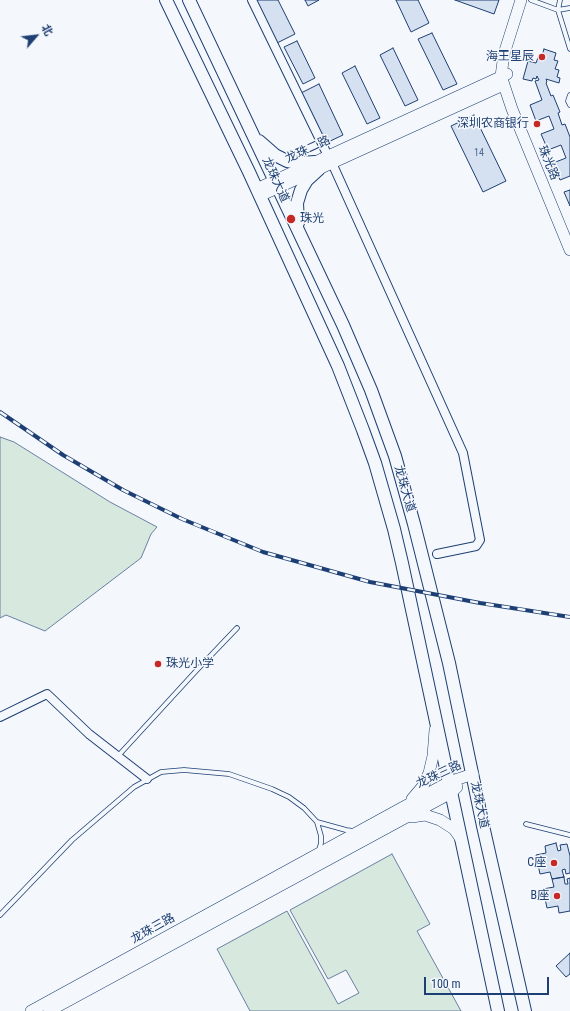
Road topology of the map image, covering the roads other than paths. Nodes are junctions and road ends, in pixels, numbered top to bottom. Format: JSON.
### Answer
{"nodes":[{"id":1,"x":166,"y":0,"type":"edge"},
{"id":2,"x":188,"y":0,"type":"edge"},
{"id":3,"x":252,"y":0,"type":"edge"},
{"id":4,"x":520,"y":0,"type":"edge"},
{"id":5,"x":527,"y":0,"type":"edge"},
{"id":6,"x":531,"y":0,"type":"edge"},
{"id":7,"x":560,"y":0,"type":"edge"},
{"id":8,"x":570,"y":8,"type":"edge"},
{"id":9,"x":558,"y":10,"type":"junction"},
{"id":10,"x":570,"y":49,"type":"edge"},
{"id":11,"x":504,"y":78,"type":"junction"},
{"id":12,"x":570,"y":95,"type":"edge"},
{"id":13,"x":570,"y":105,"type":"edge"},
{"id":14,"x":252,"y":132,"type":"junction"},
{"id":15,"x":330,"y":160,"type":"junction"},
{"id":16,"x":317,"y":165,"type":"junction"},
{"id":17,"x":276,"y":184,"type":"junction"},
{"id":18,"x":258,"y":192,"type":"junction"},
{"id":19,"x":299,"y":232,"type":"junction"},
{"id":20,"x":570,"y":250,"type":"edge"},
{"id":21,"x":437,"y":554,"type":"dead end"},
{"id":22,"x":237,"y":628,"type":"dead end"},
{"id":23,"x":0,"y":717,"type":"edge"},
{"id":24,"x":436,"y":721,"type":"junction"},
{"id":25,"x":118,"y":756,"type":"junction"},
{"id":26,"x":473,"y":774,"type":"junction"},
{"id":27,"x":147,"y":779,"type":"junction"},
{"id":28,"x":450,"y":788,"type":"junction"},
{"id":29,"x":401,"y":814,"type":"junction"},
{"id":30,"x":317,"y":822,"type":"junction"},
{"id":31,"x":526,"y":824,"type":"dead end"},
{"id":32,"x":360,"y":831,"type":"junction"},
{"id":33,"x":570,"y":834,"type":"edge"},
{"id":34,"x":461,"y":840,"type":"junction"},
{"id":35,"x":316,"y":855,"type":"junction"},
{"id":36,"x":0,"y":915,"type":"edge"},
{"id":37,"x":31,"y":1011,"type":"edge"},
{"id":38,"x":49,"y":1011,"type":"edge"},
{"id":39,"x":498,"y":1011,"type":"edge"},
{"id":40,"x":525,"y":1011,"type":"edge"}],
"edges":[{"from":1,"to":18,"type":"main road","name":"龙珠大道"},
{"from":2,"to":14,"type":"main road","name":"龙珠大道"},
{"from":3,"to":15,"type":"street"},
{"from":4,"to":11,"type":"main road","name":"珠光路"},
{"from":5,"to":11,"type":"main road","name":"珠光路"},
{"from":6,"to":9,"type":"lane"},
{"from":7,"to":9,"type":"lane"},
{"from":8,"to":9,"type":"lane"},
{"from":9,"to":10,"type":"lane"},
{"from":11,"to":15,"type":"main road","name":"龙珠二路"},
{"from":11,"to":20,"type":"main road","name":"珠光路"},
{"from":12,"to":13,"type":"lane"},
{"from":14,"to":16,"type":"main road"},
{"from":14,"to":17,"type":"main road","name":"龙珠大道"},
{"from":15,"to":16,"type":"main road","name":"龙珠二路"},
{"from":15,"to":21,"type":"street"},
{"from":16,"to":17,"type":"main road","name":"龙珠二路"},
{"from":16,"to":19,"type":"main road"},
{"from":17,"to":18,"type":"main road","name":"龙珠二路"},
{"from":17,"to":19,"type":"main road","name":"龙珠大道"},
{"from":18,"to":24,"type":"main road","name":"龙珠大道"},
{"from":19,"to":26,"type":"main road","name":"龙珠大道"},
{"from":22,"to":25,"type":"lane"},
{"from":23,"to":25,"type":"street"},
{"from":24,"to":28,"type":"main road","name":"龙珠大道"},
{"from":24,"to":29,"type":"main road"},
{"from":25,"to":27,"type":"street"},
{"from":26,"to":28,"type":"main road","name":"龙珠三路"},
{"from":26,"to":40,"type":"main road","name":"龙珠大道"},
{"from":27,"to":30,"type":"lane"},
{"from":27,"to":36,"type":"lane"},
{"from":28,"to":29,"type":"main road","name":"龙珠三路"},
{"from":28,"to":34,"type":"main road","name":"龙珠大道"},
{"from":29,"to":32,"type":"main road","name":"龙珠三路"},
{"from":29,"to":34,"type":"main road"},
{"from":29,"to":38,"type":"main road","name":"龙珠三路"},
{"from":30,"to":32,"type":"lane"},
{"from":30,"to":35,"type":"lane"},
{"from":31,"to":33,"type":"lane"},
{"from":32,"to":35,"type":"main road","name":"龙珠三路"},
{"from":34,"to":39,"type":"main road","name":"龙珠大道"},
{"from":35,"to":37,"type":"main road","name":"龙珠三路"}]}
